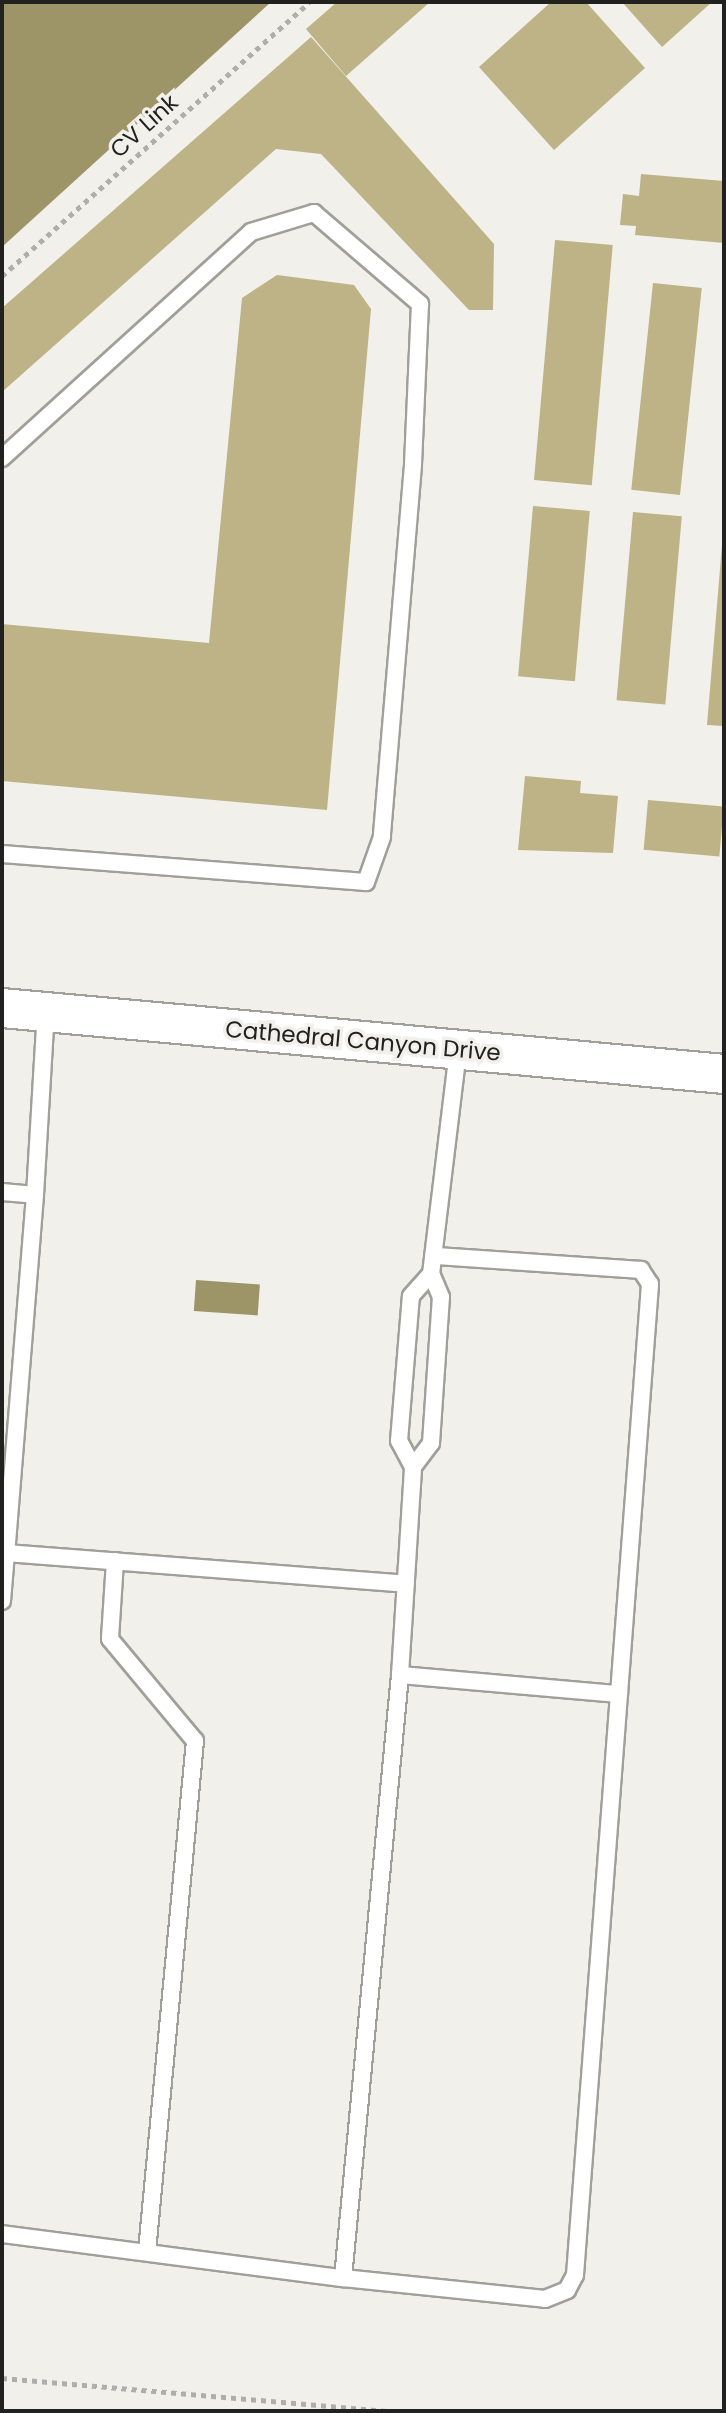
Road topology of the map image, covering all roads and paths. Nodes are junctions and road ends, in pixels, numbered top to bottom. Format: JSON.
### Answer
{"nodes":[{"id":1,"x":309,"y":2,"type":"edge"},
{"id":2,"x":2,"y":276,"type":"edge"},
{"id":3,"x":2,"y":458,"type":"edge"},
{"id":4,"x":2,"y":854,"type":"edge"},
{"id":5,"x":2,"y":1008,"type":"edge"},
{"id":6,"x":46,"y":1012,"type":"junction"},
{"id":7,"x":458,"y":1050,"type":"junction"},
{"id":8,"x":724,"y":1074,"type":"edge"},
{"id":9,"x":2,"y":1192,"type":"edge"},
{"id":10,"x":35,"y":1195,"type":"junction"},
{"id":11,"x":433,"y":1256,"type":"junction"},
{"id":12,"x":431,"y":1274,"type":"junction"},
{"id":13,"x":413,"y":1467,"type":"junction"},
{"id":14,"x":6,"y":1553,"type":"junction"},
{"id":15,"x":115,"y":1561,"type":"junction"},
{"id":16,"x":405,"y":1584,"type":"junction"},
{"id":17,"x":2,"y":1601,"type":"edge"},
{"id":18,"x":400,"y":1675,"type":"junction"},
{"id":19,"x":619,"y":1694,"type":"junction"},
{"id":20,"x":2,"y":2234,"type":"edge"},
{"id":21,"x":146,"y":2252,"type":"junction"},
{"id":22,"x":343,"y":2278,"type":"junction"},
{"id":23,"x":2,"y":2378,"type":"edge"},
{"id":24,"x":387,"y":2411,"type":"edge"}],
"edges":[{"from":1,"to":2,"type":"path","name":"CV Link"},
{"from":3,"to":4,"type":"lane"},
{"from":5,"to":6,"type":"street","name":"Cathedral Canyon Drive"},
{"from":6,"to":7,"type":"street","name":"Cathedral Canyon Drive"},
{"from":6,"to":10,"type":"lane"},
{"from":7,"to":8,"type":"street","name":"Cathedral Canyon Drive"},
{"from":7,"to":11,"type":"lane"},
{"from":9,"to":10,"type":"lane"},
{"from":10,"to":14,"type":"lane"},
{"from":11,"to":12,"type":"lane"},
{"from":11,"to":19,"type":"lane"},
{"from":12,"to":13,"type":"lane"},
{"from":12,"to":13,"type":"lane"},
{"from":13,"to":16,"type":"lane"},
{"from":14,"to":15,"type":"lane"},
{"from":14,"to":17,"type":"lane"},
{"from":15,"to":16,"type":"lane"},
{"from":15,"to":21,"type":"lane"},
{"from":16,"to":18,"type":"lane"},
{"from":18,"to":19,"type":"lane"},
{"from":18,"to":22,"type":"lane"},
{"from":19,"to":22,"type":"lane"},
{"from":20,"to":21,"type":"lane"},
{"from":21,"to":22,"type":"lane"},
{"from":23,"to":24,"type":"path"}]}
